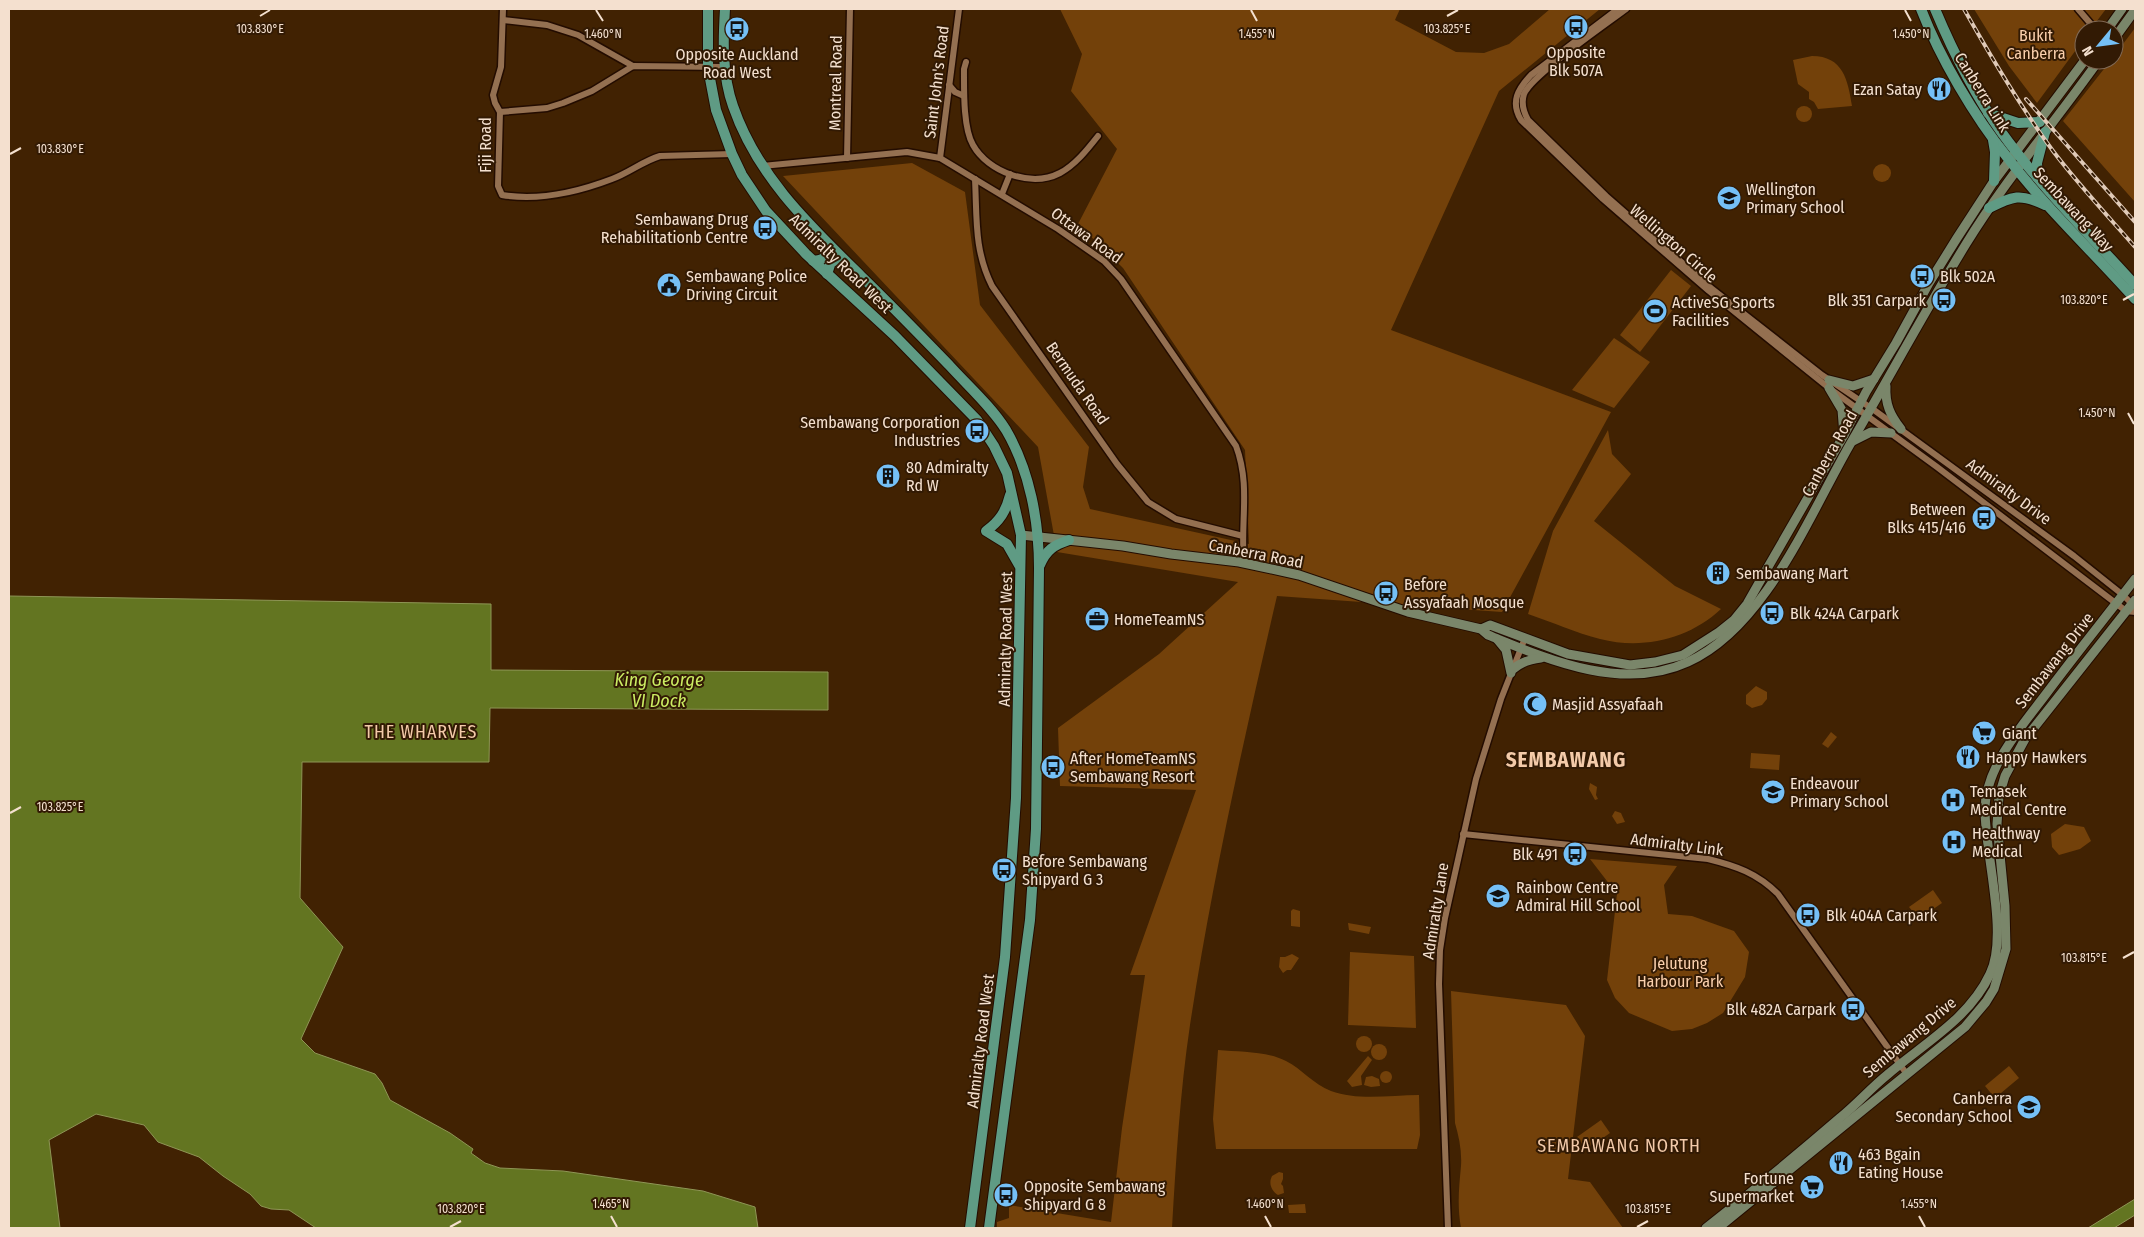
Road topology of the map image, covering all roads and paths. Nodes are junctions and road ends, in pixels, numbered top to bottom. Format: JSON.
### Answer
{"nodes":[{"id":1,"x":503,"y":9,"type":"edge"},
{"id":2,"x":708,"y":9,"type":"edge"},
{"id":3,"x":725,"y":9,"type":"edge"},
{"id":4,"x":850,"y":9,"type":"edge"},
{"id":5,"x":959,"y":9,"type":"edge"},
{"id":6,"x":1618,"y":9,"type":"edge"},
{"id":7,"x":1626,"y":9,"type":"edge"},
{"id":8,"x":1921,"y":9,"type":"edge"},
{"id":9,"x":1935,"y":9,"type":"edge"},
{"id":10,"x":2078,"y":9,"type":"edge"},
{"id":11,"x":2122,"y":9,"type":"edge"},
{"id":12,"x":2135,"y":10,"type":"edge"},
{"id":13,"x":503,"y":20,"type":"junction"},
{"id":14,"x":2087,"y":20,"type":"edge"},
{"id":15,"x":2114,"y":20,"type":"edge"},
{"id":16,"x":2124,"y":25,"type":"edge"},
{"id":17,"x":966,"y":62,"type":"dead end"},
{"id":18,"x":634,"y":66,"type":"junction"},
{"id":19,"x":725,"y":67,"type":"junction"},
{"id":20,"x":708,"y":68,"type":"junction"},
{"id":21,"x":2078,"y":70,"type":"edge"},
{"id":22,"x":2092,"y":70,"type":"edge"},
{"id":23,"x":949,"y":85,"type":"junction"},
{"id":24,"x":964,"y":96,"type":"junction"},
{"id":25,"x":500,"y":112,"type":"junction"},
{"id":26,"x":1988,"y":113,"type":"junction"},
{"id":27,"x":2040,"y":122,"type":"junction"},
{"id":28,"x":2046,"y":132,"type":"junction"},
{"id":29,"x":1098,"y":136,"type":"dead end"},
{"id":30,"x":1993,"y":138,"type":"junction"},
{"id":31,"x":732,"y":154,"type":"junction"},
{"id":32,"x":2020,"y":156,"type":"junction"},
{"id":33,"x":847,"y":158,"type":"junction"},
{"id":34,"x":940,"y":158,"type":"junction"},
{"id":35,"x":2013,"y":165,"type":"junction"},
{"id":36,"x":761,"y":166,"type":"junction"},
{"id":37,"x":1010,"y":174,"type":"junction"},
{"id":38,"x":2038,"y":178,"type":"junction"},
{"id":39,"x":975,"y":179,"type":"junction"},
{"id":40,"x":1994,"y":181,"type":"junction"},
{"id":41,"x":1002,"y":194,"type":"junction"},
{"id":42,"x":2050,"y":207,"type":"junction"},
{"id":43,"x":1989,"y":208,"type":"junction"},
{"id":44,"x":829,"y":245,"type":"junction"},
{"id":45,"x":843,"y":259,"type":"junction"},
{"id":46,"x":812,"y":261,"type":"junction"},
{"id":47,"x":828,"y":274,"type":"junction"},
{"id":48,"x":2135,"y":284,"type":"edge"},
{"id":49,"x":2135,"y":299,"type":"edge"},
{"id":50,"x":894,"y":309,"type":"junction"},
{"id":51,"x":895,"y":336,"type":"junction"},
{"id":52,"x":1875,"y":379,"type":"junction"},
{"id":53,"x":1886,"y":383,"type":"junction"},
{"id":54,"x":1829,"y":384,"type":"junction"},
{"id":55,"x":1858,"y":405,"type":"junction"},
{"id":56,"x":1869,"y":412,"type":"junction"},
{"id":57,"x":1901,"y":429,"type":"junction"},
{"id":58,"x":1891,"y":433,"type":"junction"},
{"id":59,"x":1844,"y":435,"type":"junction"},
{"id":60,"x":1851,"y":442,"type":"junction"},
{"id":61,"x":1011,"y":491,"type":"junction"},
{"id":62,"x":1021,"y":535,"type":"junction"},
{"id":63,"x":1242,"y":536,"type":"junction"},
{"id":64,"x":1039,"y":537,"type":"junction"},
{"id":65,"x":1069,"y":540,"type":"junction"},
{"id":66,"x":1244,"y":563,"type":"junction"},
{"id":67,"x":1021,"y":568,"type":"junction"},
{"id":68,"x":1039,"y":568,"type":"junction"},
{"id":69,"x":2135,"y":579,"type":"edge"},
{"id":70,"x":2123,"y":595,"type":"junction"},
{"id":71,"x":2117,"y":604,"type":"junction"},
{"id":72,"x":2133,"y":607,"type":"edge"},
{"id":73,"x":1481,"y":629,"type":"junction"},
{"id":74,"x":1496,"y":638,"type":"junction"},
{"id":75,"x":1525,"y":638,"type":"junction"},
{"id":76,"x":1521,"y":649,"type":"junction"},
{"id":77,"x":1544,"y":658,"type":"junction"},
{"id":78,"x":1512,"y":672,"type":"junction"},
{"id":79,"x":1038,"y":679,"type":"junction"},
{"id":80,"x":1019,"y":705,"type":"junction"},
{"id":81,"x":1463,"y":834,"type":"junction"},
{"id":82,"x":1900,"y":1064,"type":"junction"},
{"id":83,"x":1906,"y":1074,"type":"junction"},
{"id":84,"x":970,"y":1228,"type":"edge"},
{"id":85,"x":989,"y":1228,"type":"edge"},
{"id":86,"x":1448,"y":1228,"type":"edge"},
{"id":87,"x":1706,"y":1228,"type":"edge"},
{"id":88,"x":1718,"y":1228,"type":"edge"}],
"edges":[{"from":1,"to":13,"type":"street","name":"Fiji Road"},
{"from":2,"to":20,"type":"main road","name":"Admiralty Road West"},
{"from":3,"to":19,"type":"main road","name":"Admiralty Road West"},
{"from":4,"to":33,"type":"street","name":"Montreal Road"},
{"from":5,"to":23,"type":"street","name":"Saint John's Road"},
{"from":6,"to":54,"type":"street","name":"Wellington Circle"},
{"from":7,"to":54,"type":"street","name":"Wellington Circle"},
{"from":8,"to":30,"type":"main road","name":"Canberra Link"},
{"from":9,"to":26,"type":"main road","name":"Canberra Link"},
{"from":10,"to":14,"type":"street"},
{"from":11,"to":15,"type":"main road"},
{"from":12,"to":16,"type":"main road"},
{"from":13,"to":18,"type":"street"},
{"from":13,"to":25,"type":"street","name":"Fiji Road"},
{"from":17,"to":24,"type":"street"},
{"from":18,"to":20,"type":"street"},
{"from":18,"to":25,"type":"street"},
{"from":19,"to":20,"type":"street"},
{"from":19,"to":36,"type":"main road","name":"Admiralty Road West"},
{"from":20,"to":31,"type":"main road","name":"Admiralty Road West"},
{"from":21,"to":27,"type":"main road","name":"Canberra Road"},
{"from":22,"to":28,"type":"main road","name":"Canberra Road"},
{"from":23,"to":24,"type":"street"},
{"from":23,"to":34,"type":"street","name":"Saint John's Road"},
{"from":24,"to":37,"type":"street"},
{"from":25,"to":31,"type":"street","name":"Fiji Road"},
{"from":26,"to":27,"type":"main road"},
{"from":26,"to":32,"type":"main road","name":"Canberra Link"},
{"from":27,"to":32,"type":"main road","name":"Canberra Road"},
{"from":28,"to":32,"type":"main road","name":"Canberra Road"},
{"from":28,"to":38,"type":"main road"},
{"from":29,"to":37,"type":"street"},
{"from":30,"to":35,"type":"main road","name":"Canberra Link"},
{"from":30,"to":40,"type":"main road"},
{"from":31,"to":46,"type":"main road","name":"Admiralty Road West"},
{"from":32,"to":35,"type":"main road","name":"Canberra Road"},
{"from":32,"to":38,"type":"main road","name":"Sembawang Way"},
{"from":33,"to":34,"type":"street","name":"Ottawa Road"},
{"from":33,"to":36,"type":"street","name":"Ottawa Road"},
{"from":34,"to":39,"type":"street","name":"Ottawa Road"},
{"from":35,"to":40,"type":"main road","name":"Canberra Road"},
{"from":35,"to":42,"type":"main road","name":"Sembawang Way"},
{"from":35,"to":43,"type":"main road","name":"Canberra Road"},
{"from":36,"to":44,"type":"main road","name":"Admiralty Road West"},
{"from":37,"to":41,"type":"street"},
{"from":38,"to":48,"type":"main road","name":"Sembawang Way"},
{"from":39,"to":41,"type":"street","name":"Ottawa Road"},
{"from":39,"to":63,"type":"street","name":"Bermuda Road"},
{"from":40,"to":52,"type":"main road","name":"Canberra Road"},
{"from":41,"to":63,"type":"street","name":"Ottawa Road"},
{"from":42,"to":43,"type":"main road"},
{"from":42,"to":49,"type":"main road","name":"Sembawang Way"},
{"from":43,"to":53,"type":"main road","name":"Canberra Road"},
{"from":44,"to":45,"type":"main road","name":"Admiralty Road West"},
{"from":44,"to":46,"type":"main road"},
{"from":45,"to":47,"type":"main road"},
{"from":45,"to":50,"type":"main road","name":"Admiralty Road West"},
{"from":46,"to":47,"type":"main road","name":"Admiralty Road West"},
{"from":47,"to":51,"type":"main road","name":"Admiralty Road West"},
{"from":50,"to":51,"type":"main road"},
{"from":50,"to":64,"type":"main road","name":"Admiralty Road West"},
{"from":51,"to":61,"type":"main road","name":"Admiralty Road West"},
{"from":52,"to":54,"type":"main road"},
{"from":52,"to":55,"type":"main road","name":"Canberra Road"},
{"from":53,"to":56,"type":"main road","name":"Canberra Road"},
{"from":53,"to":57,"type":"main road"},
{"from":54,"to":55,"type":"street","name":"Wellington Circle"},
{"from":54,"to":59,"type":"main road"},
{"from":55,"to":56,"type":"street","name":"Admiralty Drive"},
{"from":55,"to":59,"type":"main road","name":"Canberra Road"},
{"from":56,"to":57,"type":"street","name":"Admiralty Drive"},
{"from":56,"to":58,"type":"street","name":"Admiralty Drive"},
{"from":56,"to":60,"type":"main road","name":"Canberra Road"},
{"from":57,"to":70,"type":"street","name":"Admiralty Drive"},
{"from":58,"to":60,"type":"main road"},
{"from":58,"to":71,"type":"street","name":"Admiralty Drive"},
{"from":59,"to":75,"type":"main road","name":"Canberra Road"},
{"from":60,"to":77,"type":"main road","name":"Canberra Road"},
{"from":61,"to":62,"type":"main road","name":"Admiralty Road West"},
{"from":61,"to":67,"type":"main road"},
{"from":62,"to":64,"type":"main road","name":"Canberra Road"},
{"from":62,"to":67,"type":"main road","name":"Admiralty Road West"},
{"from":63,"to":66,"type":"street","name":"Ottawa Road"},
{"from":64,"to":65,"type":"main road","name":"Canberra Road"},
{"from":64,"to":68,"type":"main road","name":"Admiralty Road West"},
{"from":65,"to":66,"type":"main road","name":"Canberra Road"},
{"from":65,"to":68,"type":"main road"},
{"from":66,"to":73,"type":"main road","name":"Canberra Road"},
{"from":67,"to":80,"type":"main road","name":"Admiralty Road West"},
{"from":68,"to":79,"type":"main road","name":"Admiralty Road West"},
{"from":69,"to":70,"type":"main road","name":"Sembawang Drive"},
{"from":70,"to":71,"type":"main road","name":"Sembawang Drive"},
{"from":70,"to":72,"type":"street","name":"Admiralty Drive"},
{"from":71,"to":72,"type":"street","name":"Admiralty Drive"},
{"from":71,"to":82,"type":"main road","name":"Sembawang Drive"},
{"from":72,"to":83,"type":"main road","name":"Sembawang Drive"},
{"from":73,"to":74,"type":"main road","name":"Canberra Road"},
{"from":73,"to":75,"type":"main road","name":"Canberra Road"},
{"from":74,"to":76,"type":"main road","name":"Canberra Road"},
{"from":74,"to":78,"type":"main road"},
{"from":75,"to":76,"type":"street","name":"Admiralty Lane"},
{"from":76,"to":77,"type":"main road","name":"Canberra Road"},
{"from":76,"to":78,"type":"street","name":"Admiralty Lane"},
{"from":77,"to":78,"type":"main road"},
{"from":78,"to":81,"type":"street","name":"Admiralty Lane"},
{"from":79,"to":80,"type":"main road"},
{"from":79,"to":85,"type":"main road","name":"Admiralty Road West"},
{"from":80,"to":84,"type":"main road","name":"Admiralty Road West"},
{"from":81,"to":82,"type":"street","name":"Admiralty Link"},
{"from":81,"to":86,"type":"street","name":"Admiralty Lane"},
{"from":82,"to":83,"type":"street","name":"Admiralty Link"},
{"from":82,"to":87,"type":"main road","name":"Sembawang Drive"},
{"from":83,"to":88,"type":"main road","name":"Sembawang Drive"}]}
